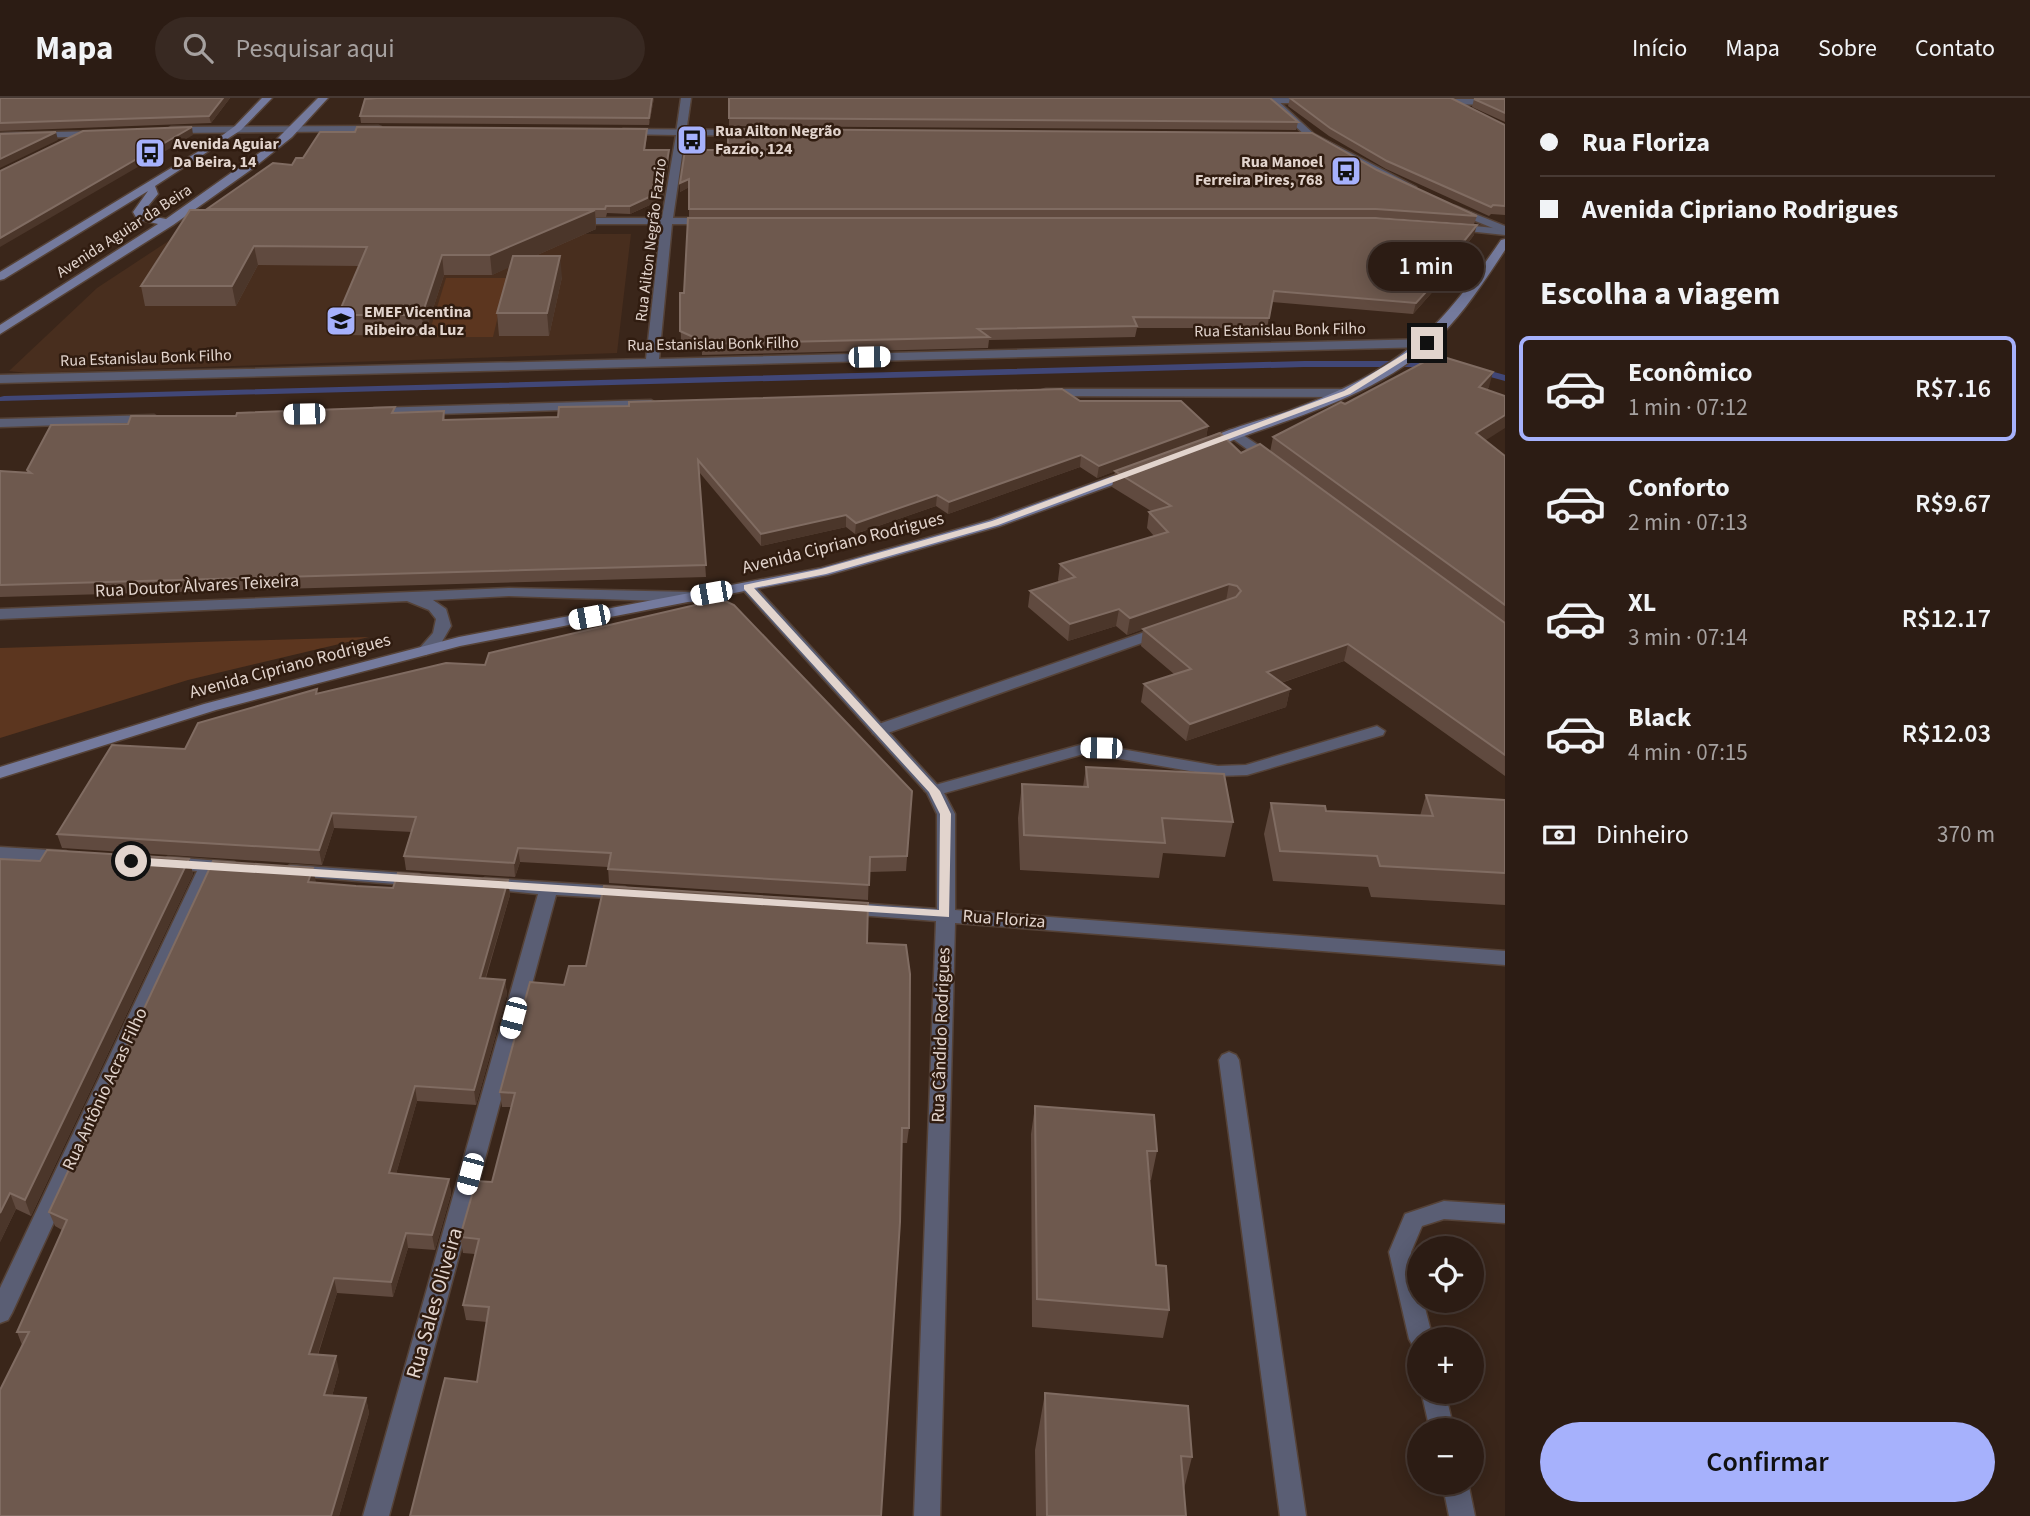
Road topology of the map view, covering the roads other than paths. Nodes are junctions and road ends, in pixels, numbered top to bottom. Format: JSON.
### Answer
{"nodes":[{"id":1,"x":267,"y":98,"type":"edge"},
{"id":2,"x":323,"y":98,"type":"edge"},
{"id":3,"x":686,"y":98,"type":"edge"},
{"id":4,"x":1270,"y":99,"type":"edge"},
{"id":5,"x":1326,"y":101,"type":"edge"},
{"id":6,"x":1421,"y":102,"type":"edge"},
{"id":7,"x":1448,"y":102,"type":"junction"},
{"id":8,"x":1505,"y":102,"type":"edge"},
{"id":9,"x":1468,"y":111,"type":"edge"},
{"id":10,"x":682,"y":127,"type":"junction"},
{"id":11,"x":238,"y":128,"type":"junction"},
{"id":12,"x":296,"y":128,"type":"junction"},
{"id":13,"x":392,"y":129,"type":"edge"},
{"id":14,"x":158,"y":131,"type":"edge"},
{"id":15,"x":108,"y":132,"type":"edge"},
{"id":16,"x":612,"y":132,"type":"edge"},
{"id":17,"x":85,"y":133,"type":"junction"},
{"id":18,"x":759,"y":133,"type":"edge"},
{"id":19,"x":1297,"y":135,"type":"edge"},
{"id":20,"x":0,"y":136,"type":"edge"},
{"id":21,"x":1311,"y":136,"type":"junction"},
{"id":22,"x":54,"y":148,"type":"edge"},
{"id":23,"x":153,"y":186,"type":"junction"},
{"id":24,"x":1422,"y":193,"type":"edge"},
{"id":25,"x":1443,"y":203,"type":"edge"},
{"id":26,"x":556,"y":221,"type":"edge"},
{"id":27,"x":667,"y":221,"type":"junction"},
{"id":28,"x":722,"y":221,"type":"edge"},
{"id":29,"x":169,"y":223,"type":"junction"},
{"id":30,"x":197,"y":223,"type":"edge"},
{"id":31,"x":1439,"y":226,"type":"edge"},
{"id":32,"x":1505,"y":231,"type":"edge"},
{"id":33,"x":1505,"y":242,"type":"edge"},
{"id":34,"x":0,"y":277,"type":"edge"},
{"id":35,"x":0,"y":330,"type":"edge"},
{"id":36,"x":1427,"y":343,"type":"junction"},
{"id":37,"x":652,"y":363,"type":"junction"},
{"id":38,"x":0,"y":379,"type":"edge"},
{"id":39,"x":1038,"y":393,"type":"edge"},
{"id":40,"x":1347,"y":393,"type":"junction"},
{"id":41,"x":664,"y":404,"type":"edge"},
{"id":42,"x":360,"y":413,"type":"edge"},
{"id":43,"x":166,"y":418,"type":"edge"},
{"id":44,"x":0,"y":423,"type":"edge"},
{"id":45,"x":1234,"y":433,"type":"junction"},
{"id":46,"x":1185,"y":453,"type":"edge"},
{"id":47,"x":1148,"y":468,"type":"edge"},
{"id":48,"x":1287,"y":472,"type":"edge"},
{"id":49,"x":748,"y":587,"type":"junction"},
{"id":50,"x":396,"y":596,"type":"junction"},
{"id":51,"x":692,"y":597,"type":"junction"},
{"id":52,"x":0,"y":614,"type":"edge"},
{"id":53,"x":1175,"y":626,"type":"edge"},
{"id":54,"x":426,"y":650,"type":"junction"},
{"id":55,"x":879,"y":730,"type":"junction"},
{"id":56,"x":1377,"y":731,"type":"dead end"},
{"id":57,"x":0,"y":773,"type":"edge"},
{"id":58,"x":934,"y":791,"type":"junction"},
{"id":59,"x":0,"y":853,"type":"edge"},
{"id":60,"x":84,"y":858,"type":"edge"},
{"id":61,"x":153,"y":863,"type":"edge"},
{"id":62,"x":209,"y":866,"type":"junction"},
{"id":63,"x":250,"y":869,"type":"edge"},
{"id":64,"x":277,"y":871,"type":"edge"},
{"id":65,"x":440,"y":881,"type":"edge"},
{"id":66,"x":468,"y":883,"type":"edge"},
{"id":67,"x":549,"y":888,"type":"junction"},
{"id":68,"x":645,"y":895,"type":"edge"},
{"id":69,"x":822,"y":906,"type":"edge"},
{"id":70,"x":945,"y":914,"type":"junction"},
{"id":71,"x":1505,"y":958,"type":"edge"},
{"id":72,"x":1229,"y":1060,"type":"dead end"},
{"id":73,"x":1505,"y":1214,"type":"edge"},
{"id":74,"x":0,"y":1313,"type":"edge"},
{"id":75,"x":1418,"y":1327,"type":"edge"},
{"id":76,"x":1457,"y":1495,"type":"edge"},
{"id":77,"x":376,"y":1516,"type":"edge"},
{"id":78,"x":927,"y":1516,"type":"edge"},
{"id":79,"x":1293,"y":1516,"type":"edge"},
{"id":80,"x":1462,"y":1516,"type":"edge"}],
"edges":[{"from":1,"to":11,"type":"main road","name":"Avenida Aguiar da Beira"},
{"from":2,"to":12,"type":"main road","name":"Avenida Aguiar da Beira"},
{"from":3,"to":10,"type":"street","name":"Rua Ailton Negrão Fazzio"},
{"from":4,"to":5,"type":"street"},
{"from":4,"to":21,"type":"street"},
{"from":6,"to":7,"type":"street"},
{"from":7,"to":8,"type":"street"},
{"from":7,"to":9,"type":"street"},
{"from":10,"to":16,"type":"street"},
{"from":10,"to":18,"type":"street"},
{"from":10,"to":27,"type":"street","name":"Rua Ailton Negrão Fazzio"},
{"from":11,"to":12,"type":"street"},
{"from":11,"to":14,"type":"street"},
{"from":11,"to":23,"type":"main road","name":"Avenida Aguiar da Beira"},
{"from":12,"to":13,"type":"street"},
{"from":12,"to":29,"type":"main road","name":"Avenida Aguiar da Beira"},
{"from":15,"to":17,"type":"street"},
{"from":17,"to":20,"type":"street"},
{"from":17,"to":22,"type":"street"},
{"from":19,"to":21,"type":"street"},
{"from":21,"to":24,"type":"street"},
{"from":23,"to":29,"type":"main road"},
{"from":23,"to":34,"type":"main road","name":"Avenida Aguiar da Beira"},
{"from":25,"to":32,"type":"street"},
{"from":26,"to":27,"type":"street"},
{"from":27,"to":28,"type":"street"},
{"from":27,"to":37,"type":"street","name":"Rua Ailton Negrão Fazzio"},
{"from":29,"to":30,"type":"street"},
{"from":29,"to":35,"type":"main road","name":"Avenida Aguiar da Beira"},
{"from":31,"to":32,"type":"street"},
{"from":33,"to":36,"type":"main road"},
{"from":36,"to":37,"type":"street","name":"Rua Estanislau Bonk Filho"},
{"from":36,"to":40,"type":"main road"},
{"from":37,"to":38,"type":"street","name":"Rua Estanislau Bonk Filho"},
{"from":39,"to":40,"type":"street"},
{"from":40,"to":45,"type":"main road"},
{"from":41,"to":42,"type":"street"},
{"from":43,"to":44,"type":"street"},
{"from":45,"to":46,"type":"main road"},
{"from":45,"to":48,"type":"street"},
{"from":47,"to":49,"type":"main road","name":"Avenida Cipriano Rodrigues"},
{"from":49,"to":51,"type":"main road","name":"Avenida Cipriano Rodrigues"},
{"from":49,"to":55,"type":"street","name":"Rua Cândido Rodrigues"},
{"from":50,"to":51,"type":"street","name":"Rua Doutor Àlvares Teixeira"},
{"from":50,"to":52,"type":"street","name":"Rua Doutor Àlvares Teixeira"},
{"from":50,"to":54,"type":"street","name":"Rua Doutor Àlvares Teixeira"},
{"from":51,"to":54,"type":"main road","name":"Avenida Cipriano Rodrigues"},
{"from":53,"to":55,"type":"street"},
{"from":54,"to":57,"type":"main road","name":"Avenida Cipriano Rodrigues"},
{"from":55,"to":58,"type":"street","name":"Rua Cândido Rodrigues"},
{"from":56,"to":58,"type":"street"},
{"from":58,"to":70,"type":"street","name":"Rua Cândido Rodrigues"},
{"from":59,"to":60,"type":"street"},
{"from":61,"to":62,"type":"street"},
{"from":62,"to":63,"type":"street"},
{"from":62,"to":74,"type":"street","name":"Rua Antônio Acras Filho"},
{"from":64,"to":65,"type":"street"},
{"from":66,"to":67,"type":"street"},
{"from":67,"to":68,"type":"street"},
{"from":67,"to":77,"type":"street","name":"Rua Sales Oliveira"},
{"from":69,"to":70,"type":"street","name":"Rua Floriza"},
{"from":70,"to":71,"type":"street","name":"Rua Floriza"},
{"from":70,"to":78,"type":"street","name":"Rua Cândido Rodrigues"},
{"from":72,"to":79,"type":"street"},
{"from":73,"to":75,"type":"street"},
{"from":76,"to":80,"type":"street"}]}
